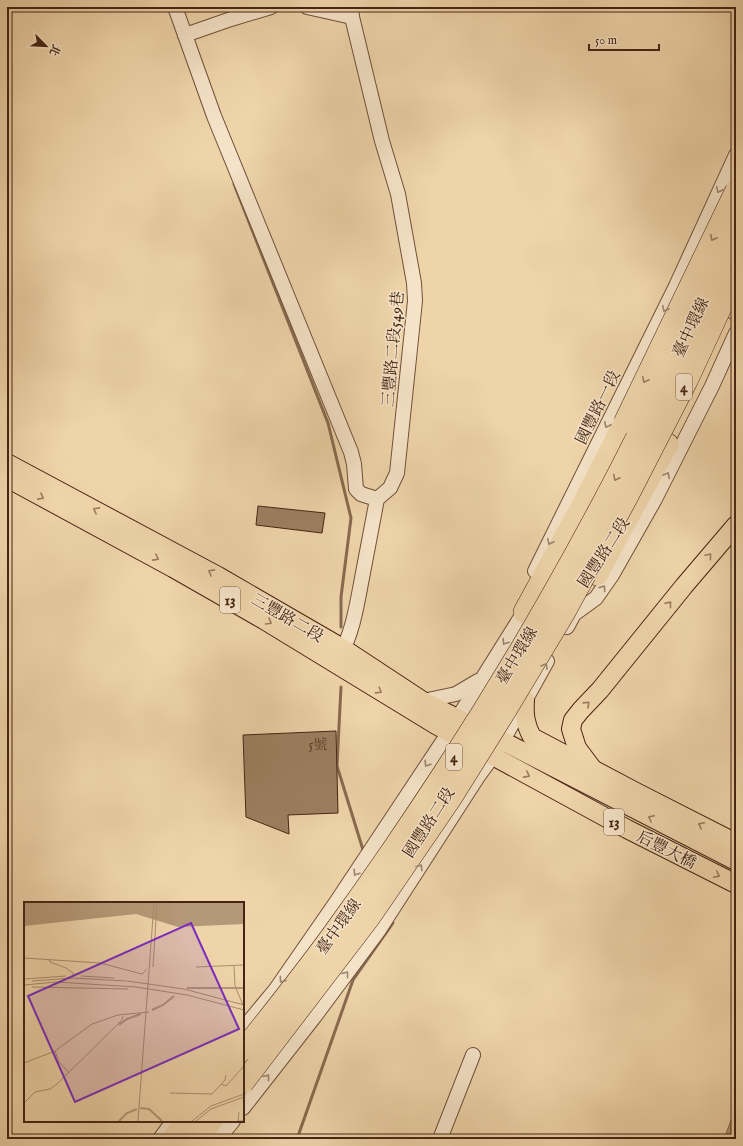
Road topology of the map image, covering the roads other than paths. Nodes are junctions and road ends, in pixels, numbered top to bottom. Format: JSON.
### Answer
{"nodes":[{"id":1,"x":175,"y":7,"type":"edge"},
{"id":2,"x":271,"y":7,"type":"edge"},
{"id":3,"x":307,"y":7,"type":"edge"},
{"id":4,"x":351,"y":12,"type":"edge"},
{"id":5,"x":185,"y":36,"type":"junction"},
{"id":6,"x":736,"y":155,"type":"edge"},
{"id":7,"x":736,"y":190,"type":"edge"},
{"id":8,"x":736,"y":229,"type":"edge"},
{"id":9,"x":736,"y":275,"type":"edge"},
{"id":10,"x":676,"y":286,"type":"junction"},
{"id":11,"x":736,"y":303,"type":"edge"},
{"id":12,"x":736,"y":313,"type":"edge"},
{"id":13,"x":736,"y":334,"type":"edge"},
{"id":14,"x":642,"y":355,"type":"junction"},
{"id":15,"x":712,"y":386,"type":"junction"},
{"id":16,"x":7,"y":463,"type":"edge"},
{"id":17,"x":7,"y":478,"type":"edge"},
{"id":18,"x":376,"y":499,"type":"junction"},
{"id":19,"x":736,"y":525,"type":"edge"},
{"id":20,"x":549,"y":566,"type":"junction"},
{"id":21,"x":524,"y":612,"type":"junction"},
{"id":22,"x":574,"y":614,"type":"junction"},
{"id":23,"x":339,"y":656,"type":"junction"},
{"id":24,"x":487,"y":672,"type":"junction"},
{"id":25,"x":525,"y":700,"type":"junction"},
{"id":26,"x":423,"y":702,"type":"junction"},
{"id":27,"x":453,"y":725,"type":"junction"},
{"id":28,"x":478,"y":738,"type":"junction"},
{"id":29,"x":498,"y":749,"type":"junction"},
{"id":30,"x":592,"y":768,"type":"junction"},
{"id":31,"x":736,"y":843,"type":"edge"},
{"id":32,"x":736,"y":861,"type":"edge"},
{"id":33,"x":736,"y":884,"type":"edge"},
{"id":34,"x":327,"y":915,"type":"junction"},
{"id":35,"x":349,"y":930,"type":"junction"},
{"id":36,"x":244,"y":1028,"type":"edge"},
{"id":37,"x":244,"y":1049,"type":"edge"},
{"id":38,"x":473,"y":1055,"type":"dead end"},
{"id":39,"x":244,"y":1067,"type":"edge"},
{"id":40,"x":244,"y":1082,"type":"edge"},
{"id":41,"x":244,"y":1107,"type":"edge"},
{"id":42,"x":172,"y":1122,"type":"edge"},
{"id":43,"x":186,"y":1122,"type":"edge"},
{"id":44,"x":201,"y":1122,"type":"edge"},
{"id":45,"x":211,"y":1122,"type":"edge"},
{"id":46,"x":232,"y":1122,"type":"edge"},
{"id":47,"x":160,"y":1139,"type":"edge"},
{"id":48,"x":172,"y":1139,"type":"edge"},
{"id":49,"x":186,"y":1139,"type":"edge"},
{"id":50,"x":198,"y":1139,"type":"edge"},
{"id":51,"x":218,"y":1139,"type":"edge"},
{"id":52,"x":440,"y":1139,"type":"edge"}],
"edges":[{"from":1,"to":5,"type":"street"},
{"from":2,"to":5,"type":"street"},
{"from":3,"to":4,"type":"street"},
{"from":4,"to":18,"type":"street","name":"三豐路二段549巷"},
{"from":5,"to":18,"type":"street"},
{"from":6,"to":10,"type":"street","name":"國豐路一段","one_way":true},
{"from":7,"to":20,"type":"highway","one_way":true,"bridge":true},
{"from":8,"to":37,"type":"highway","name":"臺中環線","number":"4","one_way":true,"bridge":true},
{"from":9,"to":40,"type":"highway","name":"臺中環線","number":"4","bridge":true},
{"from":10,"to":12,"type":"street"},
{"from":10,"to":14,"type":"street","name":"國豐路一段","one_way":true},
{"from":11,"to":22,"type":"highway"},
{"from":13,"to":15,"type":"street","name":"國豐路二段"},
{"from":14,"to":15,"type":"street"},
{"from":14,"to":21,"type":"street","name":"國豐路一段","one_way":true},
{"from":22,"to":15,"type":"street","name":"國豐路二段","one_way":true},
{"from":23,"to":16,"type":"main road","name":"三豐路二段","number":"13","one_way":true},
{"from":17,"to":23,"type":"main road","name":"三豐路二段","number":"13","one_way":true},
{"from":18,"to":23,"type":"street"},
{"from":30,"to":19,"type":"main road","one_way":true},
{"from":20,"to":21,"type":"highway"},
{"from":20,"to":28,"type":"highway"},
{"from":21,"to":24,"type":"street","name":"國豐路一段","one_way":true},
{"from":25,"to":22,"type":"street","name":"國豐路二段","one_way":true},
{"from":23,"to":26,"type":"main road","name":"三豐路二段","number":"13"},
{"from":23,"to":27,"type":"main road","name":"三豐路二段","number":"13","one_way":true},
{"from":24,"to":26,"type":"street"},
{"from":24,"to":27,"type":"street","name":"國豐路二段"},
{"from":25,"to":29,"type":"street","name":"國豐路二段"},
{"from":25,"to":30,"type":"main road","number":"13"},
{"from":26,"to":27,"type":"main road","name":"三豐路二段","number":"13"},
{"from":27,"to":28,"type":"main road","name":"三豐路二段","number":"13"},
{"from":27,"to":34,"type":"street","name":"國豐路二段","one_way":true},
{"from":28,"to":29,"type":"main road","name":"三豐路二段","number":"13"},
{"from":28,"to":35,"type":"street"},
{"from":32,"to":29,"type":"main road","name":"后豐大橋","number":"13","one_way":true},
{"from":29,"to":33,"type":"main road","name":"后豐大橋","number":"13","one_way":true},
{"from":41,"to":29,"type":"street","name":"國豐路二段","one_way":true},
{"from":31,"to":30,"type":"main road","number":"13","one_way":true},
{"from":34,"to":35,"type":"street"},
{"from":34,"to":36,"type":"street","name":"國豐路二段","one_way":true},
{"from":35,"to":39,"type":"street"},
{"from":38,"to":52,"type":"street"},
{"from":42,"to":47,"type":"street"},
{"from":43,"to":48,"type":"highway"},
{"from":44,"to":49,"type":"street"},
{"from":45,"to":50,"type":"highway"},
{"from":46,"to":51,"type":"street"}]}
